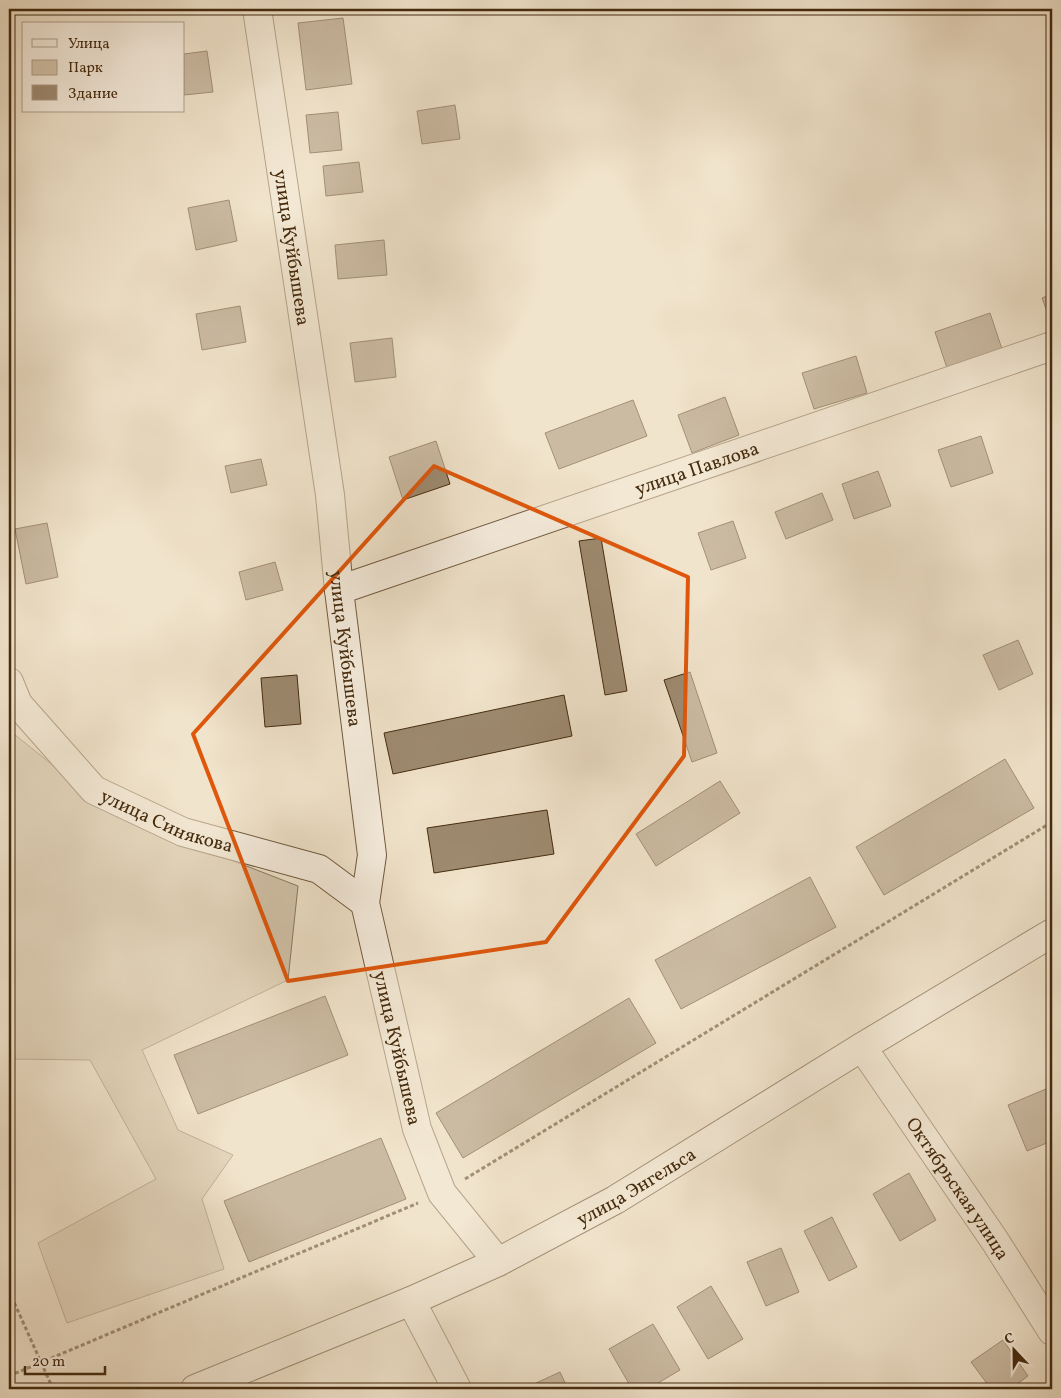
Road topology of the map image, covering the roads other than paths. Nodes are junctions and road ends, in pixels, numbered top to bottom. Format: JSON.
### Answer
{"nodes":[{"id":1,"x":257,"y":9,"type":"edge"},
{"id":2,"x":1052,"y":346,"type":"edge"},
{"id":3,"x":339,"y":590,"type":"junction"},
{"id":4,"x":9,"y":682,"type":"edge"},
{"id":5,"x":365,"y":903,"type":"junction"},
{"id":6,"x":1052,"y":933,"type":"edge"},
{"id":7,"x":862,"y":1047,"type":"junction"},
{"id":8,"x":498,"y":1262,"type":"junction"},
{"id":9,"x":411,"y":1301,"type":"junction"},
{"id":10,"x":1052,"y":1331,"type":"edge"},
{"id":11,"x":195,"y":1389,"type":"edge"},
{"id":12,"x":457,"y":1389,"type":"edge"}],
"edges":[{"from":1,"to":3,"type":"street","name":"улица Куйбышева"},
{"from":2,"to":3,"type":"street","name":"улица Павлова"},
{"from":3,"to":5,"type":"street","name":"улица Куйбышева"},
{"from":4,"to":5,"type":"street","name":"улица Синякова"},
{"from":5,"to":8,"type":"street","name":"улица Куйбышева"},
{"from":6,"to":7,"type":"street","name":"улица Энгельса"},
{"from":7,"to":8,"type":"street","name":"улица Энгельса"},
{"from":7,"to":10,"type":"street","name":"Октябрьская улица"},
{"from":8,"to":9,"type":"street","name":"улица Энгельса"},
{"from":9,"to":11,"type":"street","name":"улица Энгельса"},
{"from":9,"to":12,"type":"street"}]}
